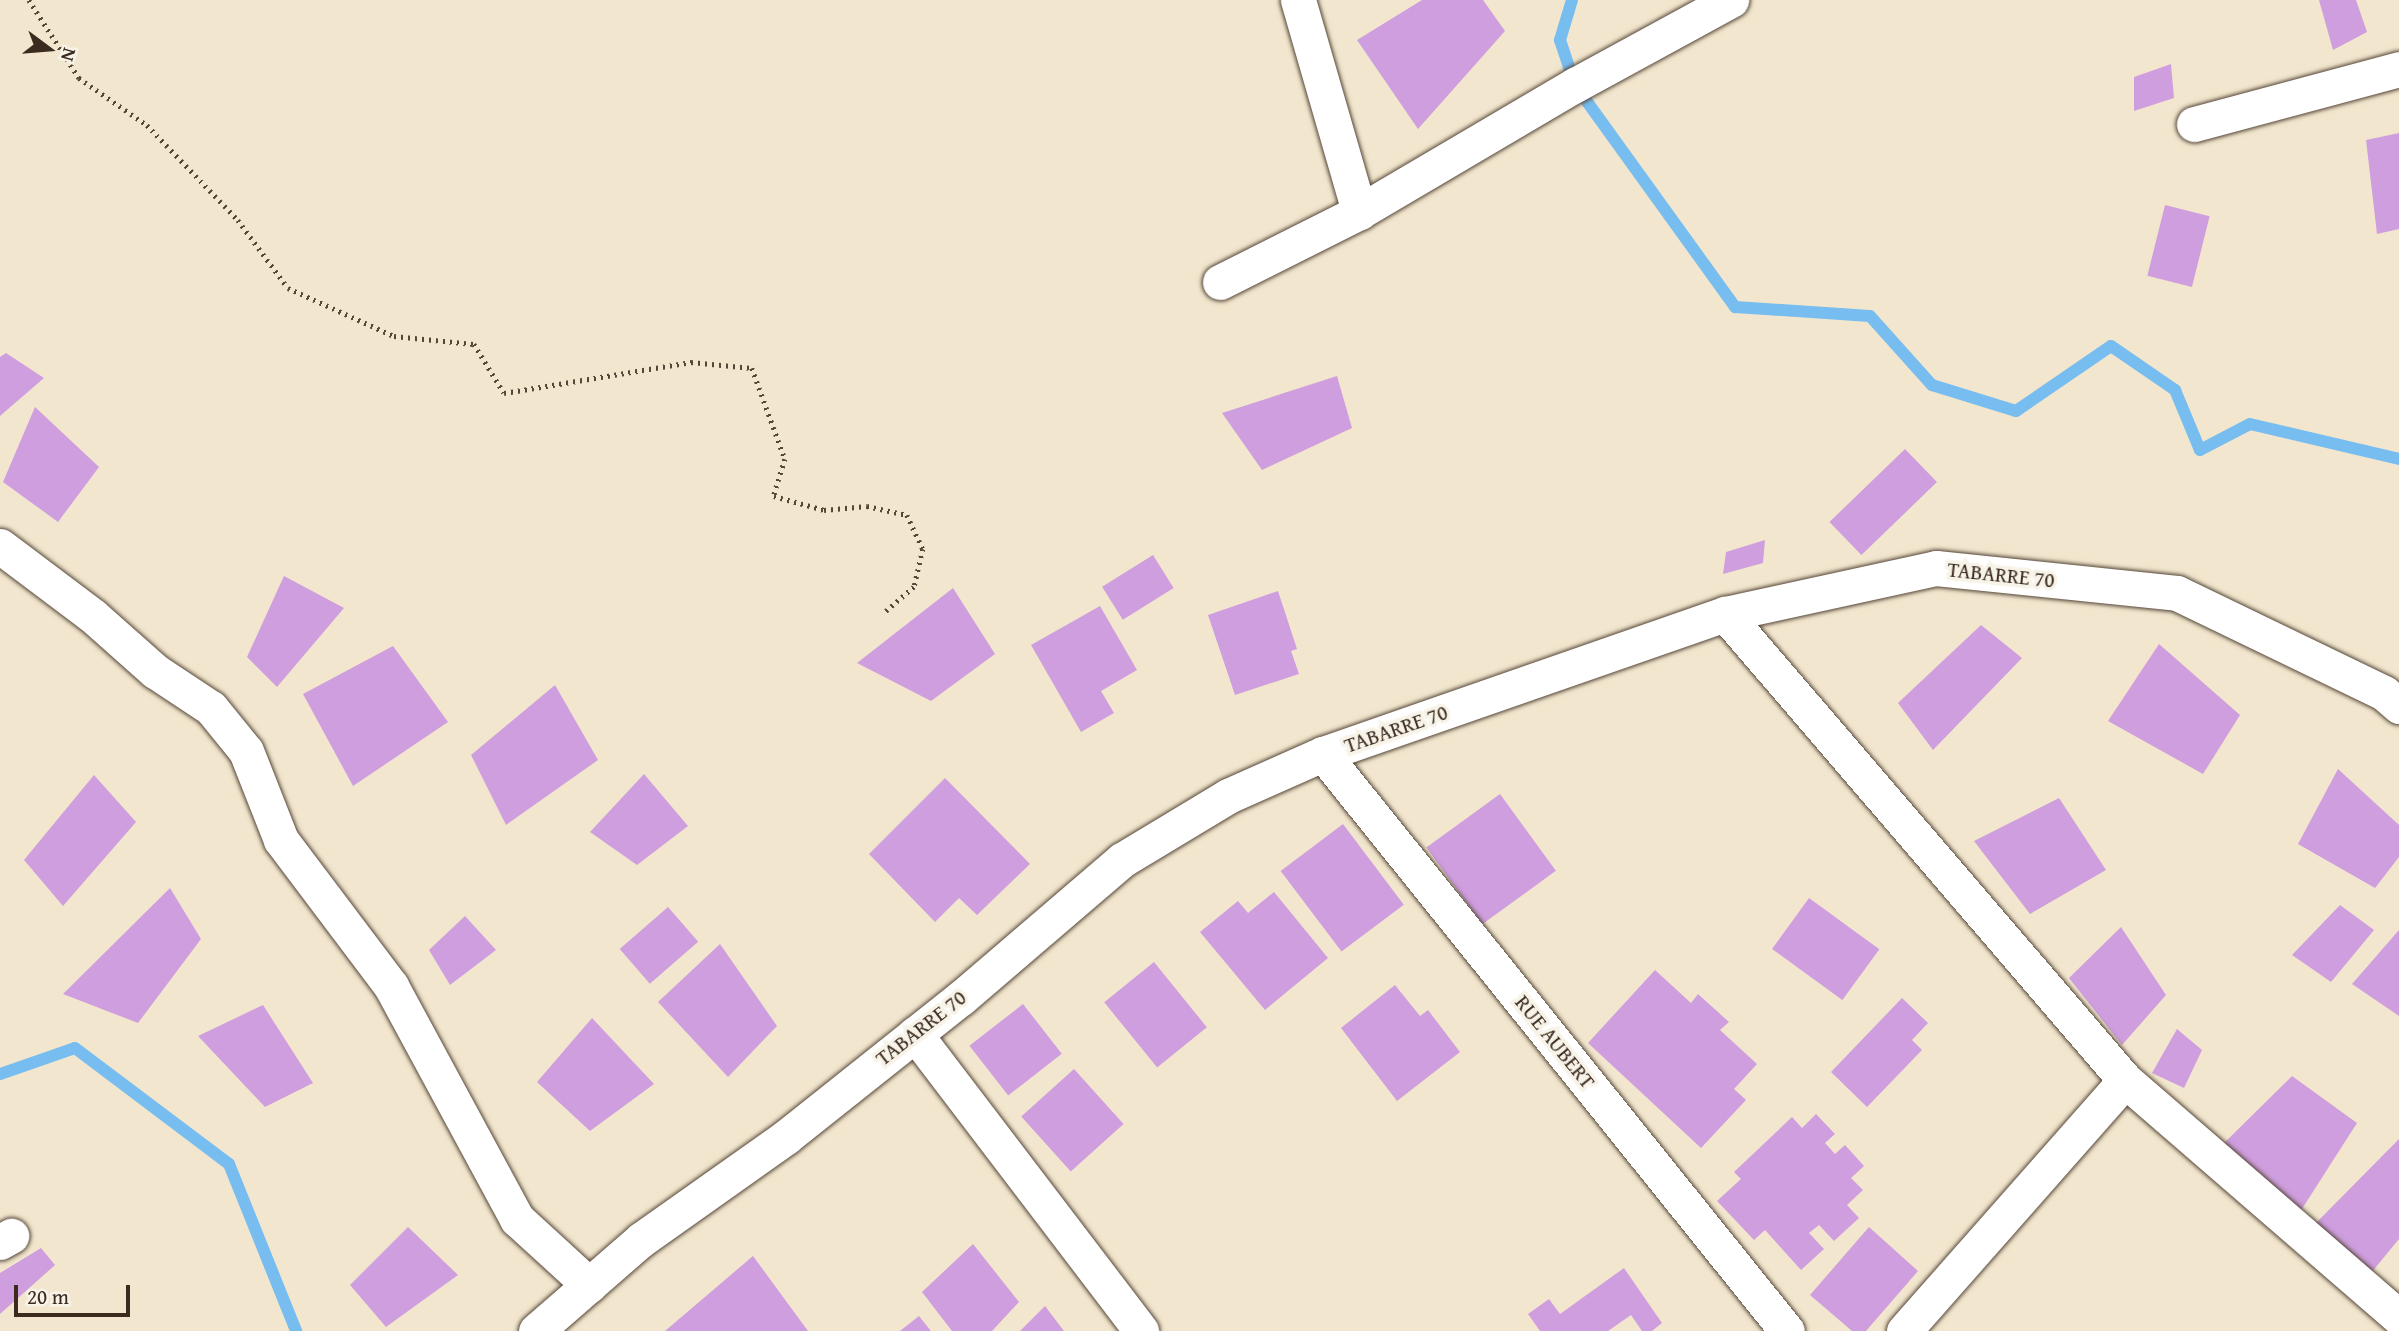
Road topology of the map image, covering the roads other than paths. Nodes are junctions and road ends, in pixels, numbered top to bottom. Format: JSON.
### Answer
{"nodes":[{"id":1,"x":1298,"y":0,"type":"edge"},
{"id":2,"x":1731,"y":0,"type":"edge"},
{"id":3,"x":2399,"y":69,"type":"edge"},
{"id":4,"x":2194,"y":124,"type":"dead end"},
{"id":5,"x":1359,"y":212,"type":"junction"},
{"id":6,"x":1220,"y":282,"type":"dead end"},
{"id":7,"x":0,"y":546,"type":"edge"},
{"id":8,"x":1725,"y":614,"type":"junction"},
{"id":9,"x":2399,"y":706,"type":"edge"},
{"id":10,"x":1323,"y":754,"type":"junction"},
{"id":11,"x":915,"y":1034,"type":"junction"},
{"id":12,"x":2124,"y":1080,"type":"junction"},
{"id":13,"x":589,"y":1285,"type":"junction"},
{"id":14,"x":2399,"y":1317,"type":"edge"},
{"id":15,"x":537,"y":1331,"type":"edge"},
{"id":16,"x":1141,"y":1331,"type":"edge"},
{"id":17,"x":1787,"y":1331,"type":"edge"},
{"id":18,"x":1904,"y":1331,"type":"edge"}],
"edges":[{"from":1,"to":5,"type":"street"},
{"from":2,"to":5,"type":"street"},
{"from":3,"to":4,"type":"street"},
{"from":5,"to":6,"type":"street"},
{"from":7,"to":13,"type":"street"},
{"from":8,"to":9,"type":"street","name":"TABARRE 70"},
{"from":8,"to":10,"type":"street","name":"TABARRE 70"},
{"from":8,"to":12,"type":"street"},
{"from":10,"to":11,"type":"street","name":"TABARRE 70"},
{"from":10,"to":17,"type":"street","name":"RUE AUBERT"},
{"from":11,"to":13,"type":"street","name":"TABARRE 70"},
{"from":11,"to":16,"type":"street"},
{"from":12,"to":14,"type":"street"},
{"from":12,"to":18,"type":"street"},
{"from":13,"to":15,"type":"street","name":"TABARRE 70"}]}
